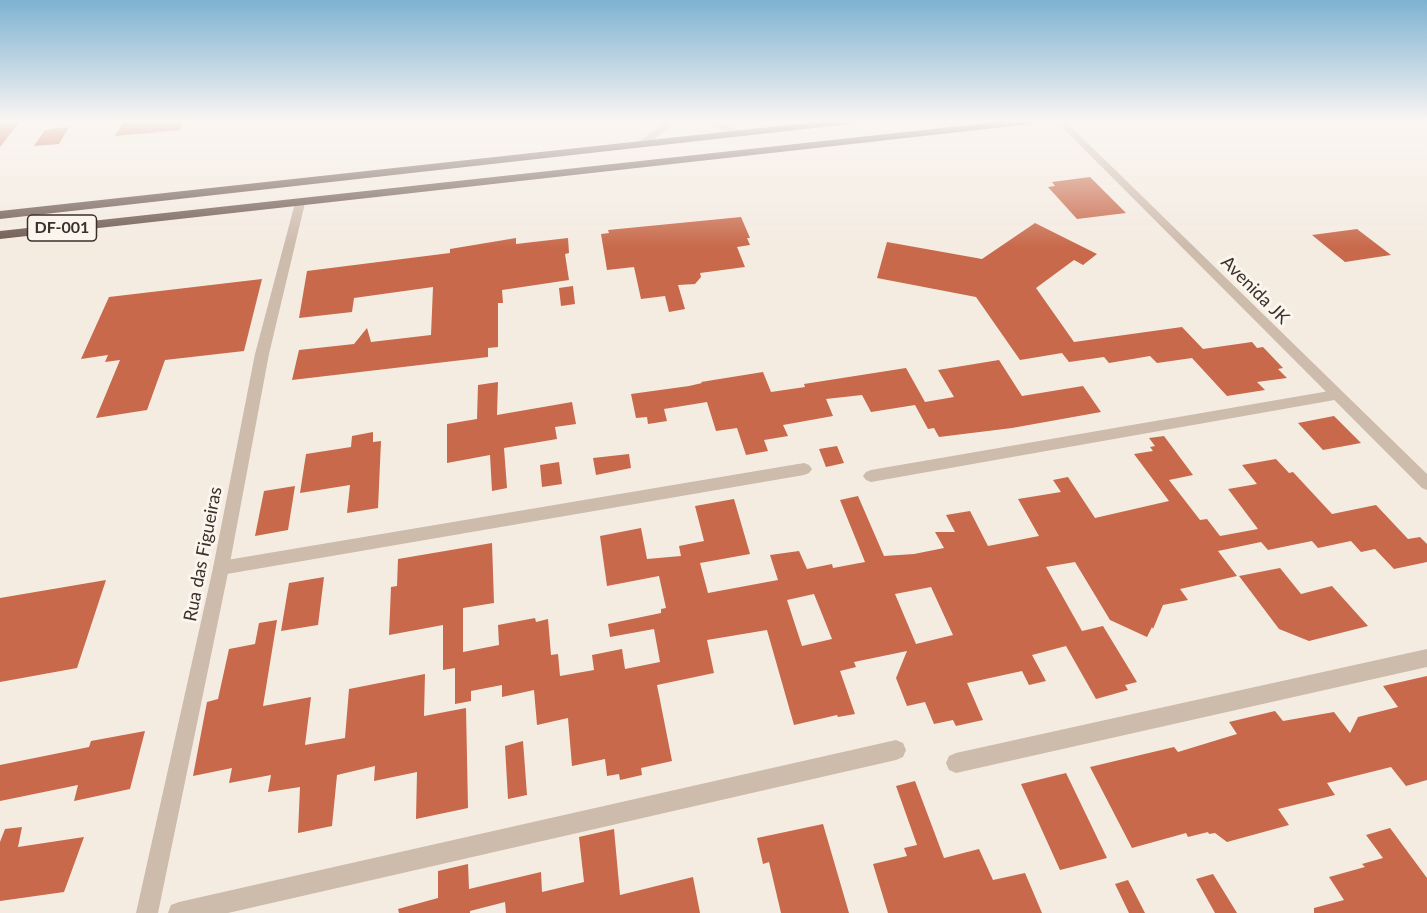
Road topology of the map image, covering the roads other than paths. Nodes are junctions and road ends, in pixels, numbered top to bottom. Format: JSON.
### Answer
{"nodes":[{"id":1,"x":473,"y":163,"type":"edge"},
{"id":2,"x":660,"y":163,"type":"edge"},
{"id":3,"x":1102,"y":163,"type":"edge"},
{"id":4,"x":314,"y":181,"type":"junction"},
{"id":5,"x":122,"y":202,"type":"junction"},
{"id":6,"x":300,"y":203,"type":"junction"},
{"id":7,"x":0,"y":215,"type":"edge"},
{"id":8,"x":124,"y":222,"type":"junction"},
{"id":9,"x":0,"y":235,"type":"edge"},
{"id":10,"x":1335,"y":395,"type":"junction"},
{"id":11,"x":804,"y":469,"type":"dead end"},
{"id":12,"x":871,"y":476,"type":"dead end"},
{"id":13,"x":1427,"y":484,"type":"edge"},
{"id":14,"x":221,"y":568,"type":"junction"},
{"id":15,"x":1427,"y":658,"type":"edge"},
{"id":16,"x":896,"y":750,"type":"dead end"},
{"id":17,"x":956,"y":763,"type":"dead end"},
{"id":18,"x":147,"y":913,"type":"edge"},
{"id":19,"x":179,"y":913,"type":"edge"}],
"edges":[{"from":1,"to":4,"type":"highway","number":"DF-001"},
{"from":2,"to":6,"type":"highway","number":"DF-001"},
{"from":3,"to":10,"type":"street","name":"Avenida JK"},
{"from":4,"to":5,"type":"highway","number":"DF-001"},
{"from":4,"to":6,"type":"highway"},
{"from":5,"to":7,"type":"highway","number":"DF-001"},
{"from":5,"to":8,"type":"highway"},
{"from":6,"to":8,"type":"highway","number":"DF-001"},
{"from":6,"to":14,"type":"street","name":"Rua das Figueiras"},
{"from":8,"to":9,"type":"highway","number":"DF-001"},
{"from":10,"to":12,"type":"street"},
{"from":10,"to":13,"type":"street","name":"Avenida JK"},
{"from":11,"to":14,"type":"street"},
{"from":14,"to":18,"type":"street","name":"Rua das Figueiras"},
{"from":15,"to":17,"type":"street"},
{"from":16,"to":19,"type":"street"}]}
